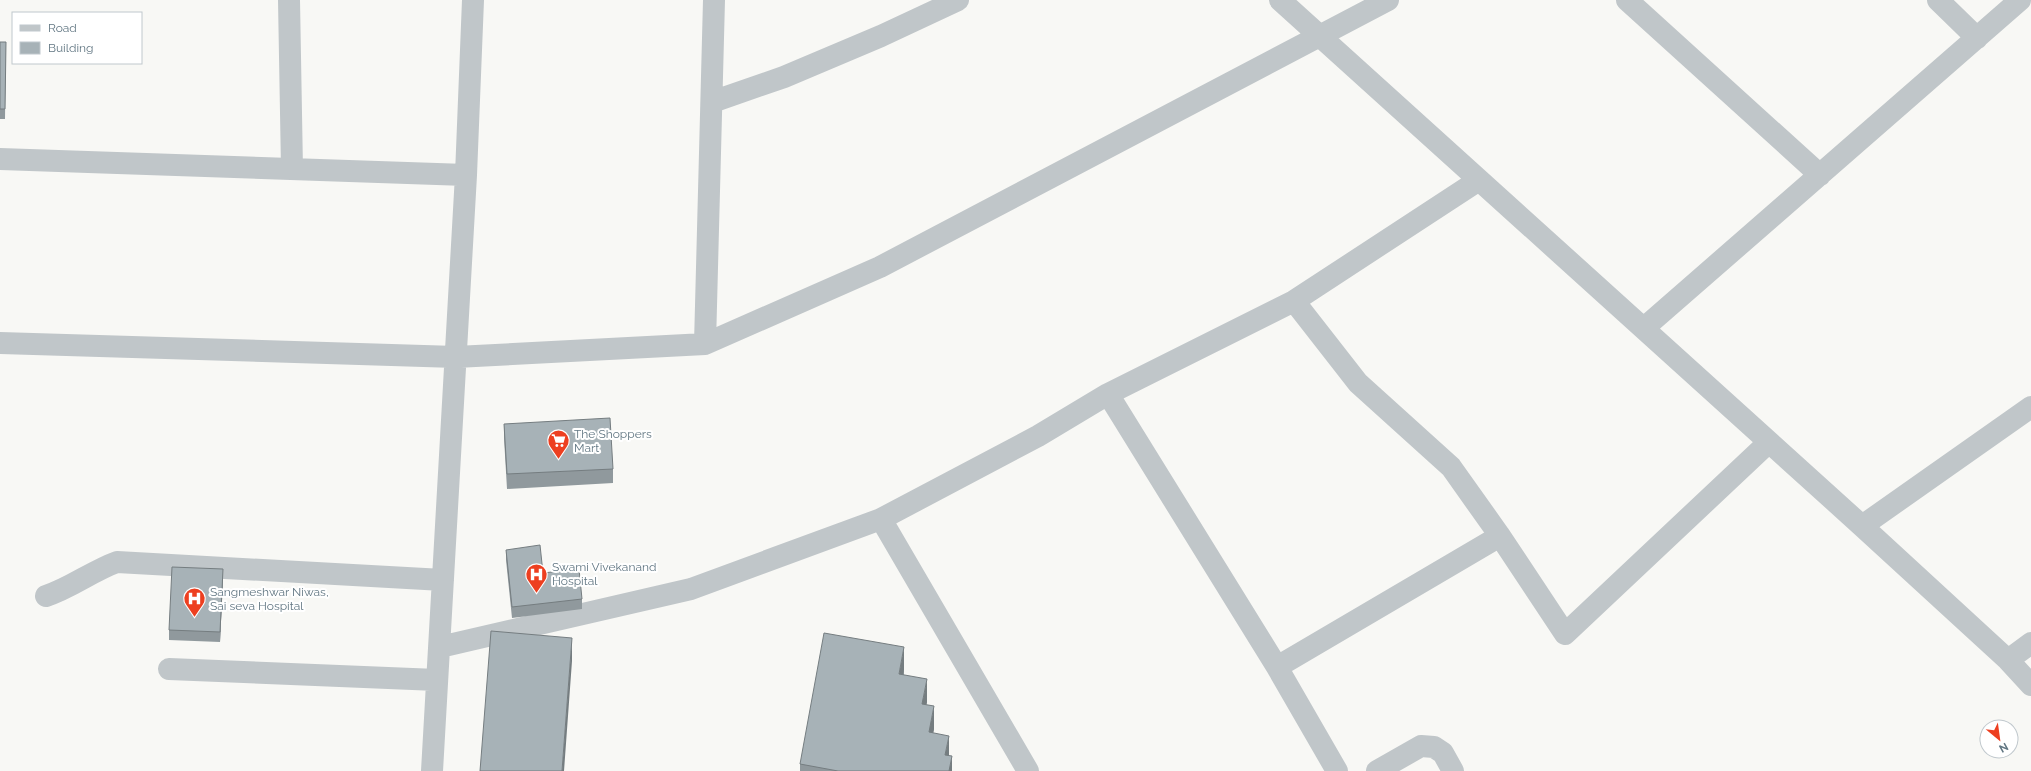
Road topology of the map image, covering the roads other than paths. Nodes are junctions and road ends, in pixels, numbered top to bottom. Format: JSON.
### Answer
{"nodes":[{"id":1,"x":289,"y":0,"type":"edge"},
{"id":2,"x":473,"y":0,"type":"edge"},
{"id":3,"x":714,"y":0,"type":"edge"},
{"id":4,"x":958,"y":0,"type":"edge"},
{"id":5,"x":1280,"y":0,"type":"edge"},
{"id":6,"x":1388,"y":0,"type":"edge"},
{"id":7,"x":1627,"y":0,"type":"edge"},
{"id":8,"x":1938,"y":0,"type":"edge"},
{"id":9,"x":2020,"y":0,"type":"edge"},
{"id":10,"x":1319,"y":35,"type":"junction"},
{"id":11,"x":1977,"y":38,"type":"junction"},
{"id":12,"x":712,"y":102,"type":"junction"},
{"id":13,"x":0,"y":159,"type":"edge"},
{"id":14,"x":292,"y":169,"type":"junction"},
{"id":15,"x":466,"y":175,"type":"junction"},
{"id":16,"x":1820,"y":175,"type":"junction"},
{"id":17,"x":1479,"y":180,"type":"junction"},
{"id":18,"x":1294,"y":301,"type":"junction"},
{"id":19,"x":1644,"y":328,"type":"junction"},
{"id":20,"x":0,"y":343,"type":"edge"},
{"id":21,"x":705,"y":344,"type":"junction"},
{"id":22,"x":456,"y":357,"type":"junction"},
{"id":23,"x":1108,"y":394,"type":"junction"},
{"id":24,"x":2031,"y":408,"type":"edge"},
{"id":25,"x":1769,"y":442,"type":"junction"},
{"id":26,"x":881,"y":520,"type":"junction"},
{"id":27,"x":1862,"y":526,"type":"junction"},
{"id":28,"x":1500,"y":536,"type":"junction"},
{"id":29,"x":443,"y":580,"type":"junction"},
{"id":30,"x":46,"y":596,"type":"dead end"},
{"id":31,"x":2031,"y":644,"type":"edge"},
{"id":32,"x":440,"y":646,"type":"junction"},
{"id":33,"x":2008,"y":660,"type":"junction"},
{"id":34,"x":1277,"y":667,"type":"junction"},
{"id":35,"x":169,"y":669,"type":"dead end"},
{"id":36,"x":437,"y":680,"type":"junction"},
{"id":37,"x":2031,"y":685,"type":"edge"},
{"id":38,"x":432,"y":771,"type":"edge"},
{"id":39,"x":1028,"y":771,"type":"edge"},
{"id":40,"x":1337,"y":771,"type":"edge"},
{"id":41,"x":1377,"y":771,"type":"edge"},
{"id":42,"x":1453,"y":771,"type":"edge"}],
"edges":[{"from":1,"to":14,"type":"street"},
{"from":2,"to":15,"type":"street"},
{"from":3,"to":12,"type":"street"},
{"from":4,"to":12,"type":"street"},
{"from":5,"to":10,"type":"street"},
{"from":6,"to":10,"type":"street"},
{"from":7,"to":16,"type":"street"},
{"from":8,"to":11,"type":"street"},
{"from":9,"to":11,"type":"street"},
{"from":10,"to":17,"type":"street"},
{"from":10,"to":21,"type":"street"},
{"from":11,"to":16,"type":"street"},
{"from":12,"to":21,"type":"street"},
{"from":13,"to":14,"type":"street"},
{"from":14,"to":15,"type":"street"},
{"from":15,"to":22,"type":"street"},
{"from":16,"to":19,"type":"street"},
{"from":17,"to":18,"type":"street"},
{"from":17,"to":19,"type":"street"},
{"from":18,"to":23,"type":"street"},
{"from":18,"to":28,"type":"street"},
{"from":19,"to":25,"type":"street"},
{"from":20,"to":22,"type":"street"},
{"from":21,"to":22,"type":"street"},
{"from":22,"to":29,"type":"street"},
{"from":23,"to":26,"type":"street"},
{"from":23,"to":34,"type":"street"},
{"from":24,"to":27,"type":"street"},
{"from":25,"to":27,"type":"street"},
{"from":25,"to":28,"type":"street"},
{"from":26,"to":32,"type":"street"},
{"from":26,"to":39,"type":"street"},
{"from":27,"to":33,"type":"street"},
{"from":28,"to":34,"type":"street"},
{"from":29,"to":30,"type":"street"},
{"from":29,"to":32,"type":"street"},
{"from":31,"to":33,"type":"street"},
{"from":32,"to":36,"type":"street"},
{"from":33,"to":37,"type":"street"},
{"from":34,"to":40,"type":"street"},
{"from":35,"to":36,"type":"street"},
{"from":36,"to":38,"type":"street"},
{"from":41,"to":42,"type":"street"}]}
